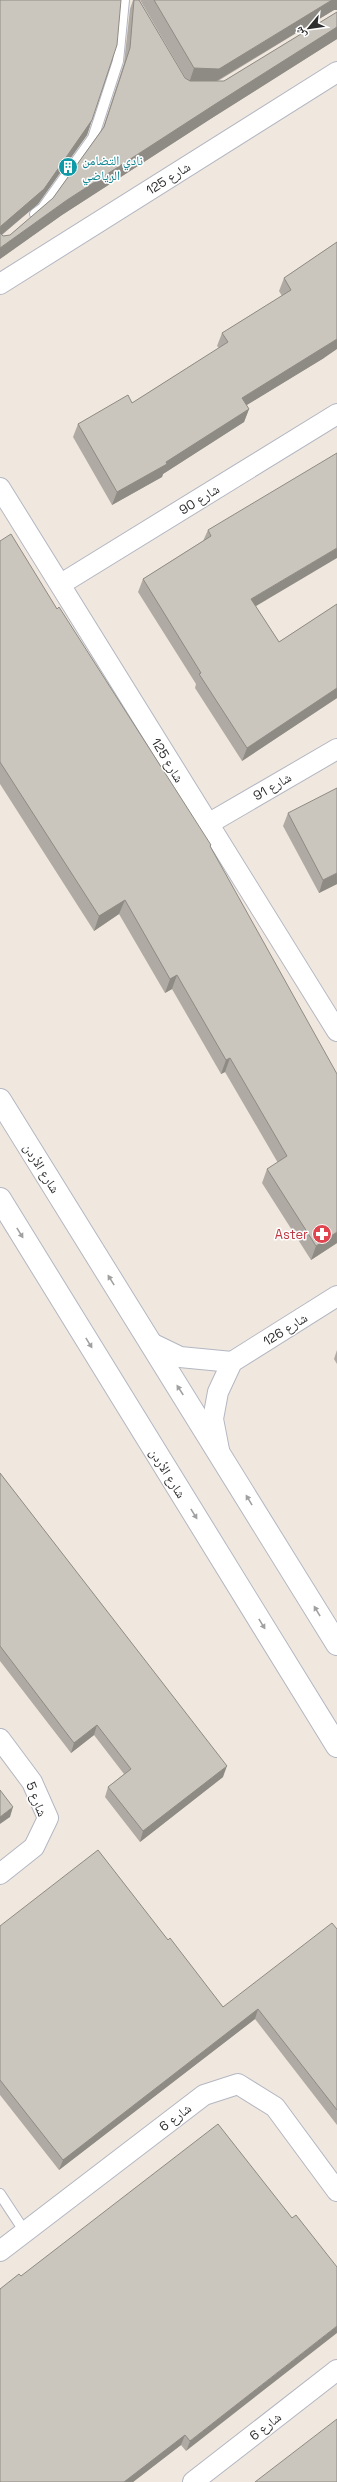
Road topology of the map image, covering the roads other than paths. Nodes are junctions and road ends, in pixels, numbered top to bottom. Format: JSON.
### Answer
{"nodes":[{"id":1,"x":124,"y":0,"type":"edge"},
{"id":2,"x":337,"y":72,"type":"edge"},
{"id":3,"x":27,"y":222,"type":"edge"},
{"id":4,"x":0,"y":284,"type":"edge"},
{"id":5,"x":337,"y":414,"type":"edge"},
{"id":6,"x":0,"y":488,"type":"edge"},
{"id":7,"x":61,"y":584,"type":"junction"},
{"id":8,"x":337,"y":749,"type":"edge"},
{"id":9,"x":208,"y":824,"type":"junction"},
{"id":10,"x":337,"y":1031,"type":"edge"},
{"id":11,"x":0,"y":1100,"type":"edge"},
{"id":12,"x":0,"y":1200,"type":"edge"},
{"id":13,"x":337,"y":1296,"type":"edge"},
{"id":14,"x":149,"y":1342,"type":"junction"},
{"id":15,"x":232,"y":1362,"type":"junction"},
{"id":16,"x":219,"y":1450,"type":"junction"},
{"id":17,"x":337,"y":1644,"type":"edge"},
{"id":18,"x":0,"y":1739,"type":"edge"},
{"id":19,"x":337,"y":1746,"type":"edge"},
{"id":20,"x":0,"y":1874,"type":"edge"},
{"id":21,"x":337,"y":2191,"type":"edge"},
{"id":22,"x":0,"y":2194,"type":"edge"},
{"id":23,"x":26,"y":2232,"type":"junction"},
{"id":24,"x":0,"y":2251,"type":"edge"},
{"id":25,"x":337,"y":2370,"type":"edge"},
{"id":26,"x":193,"y":2482,"type":"edge"}],
"edges":[{"from":1,"to":3,"type":"lane"},
{"from":2,"to":4,"type":"street","name":"شارع 125"},
{"from":5,"to":7,"type":"street","name":"شارع 90"},
{"from":6,"to":7,"type":"street","name":"شارع 125"},
{"from":7,"to":9,"type":"street","name":"شارع 125"},
{"from":8,"to":9,"type":"street","name":"شارع 91"},
{"from":9,"to":10,"type":"street","name":"شارع 125"},
{"from":14,"to":11,"type":"main road","name":"شارع الأردن","one_way":true},
{"from":12,"to":19,"type":"main road","name":"شارع الأردن","one_way":true},
{"from":13,"to":15,"type":"street","name":"شارع 126"},
{"from":14,"to":15,"type":"street"},
{"from":16,"to":14,"type":"main road","name":"شارع الأردن","one_way":true},
{"from":15,"to":16,"type":"street"},
{"from":17,"to":16,"type":"main road","name":"شارع الأردن","one_way":true},
{"from":18,"to":20,"type":"street","name":"شارع 5"},
{"from":21,"to":23,"type":"street","name":"شارع 6"},
{"from":22,"to":23,"type":"lane"},
{"from":23,"to":24,"type":"street","name":"شارع 6"},
{"from":25,"to":26,"type":"street","name":"شارع 6"}]}
